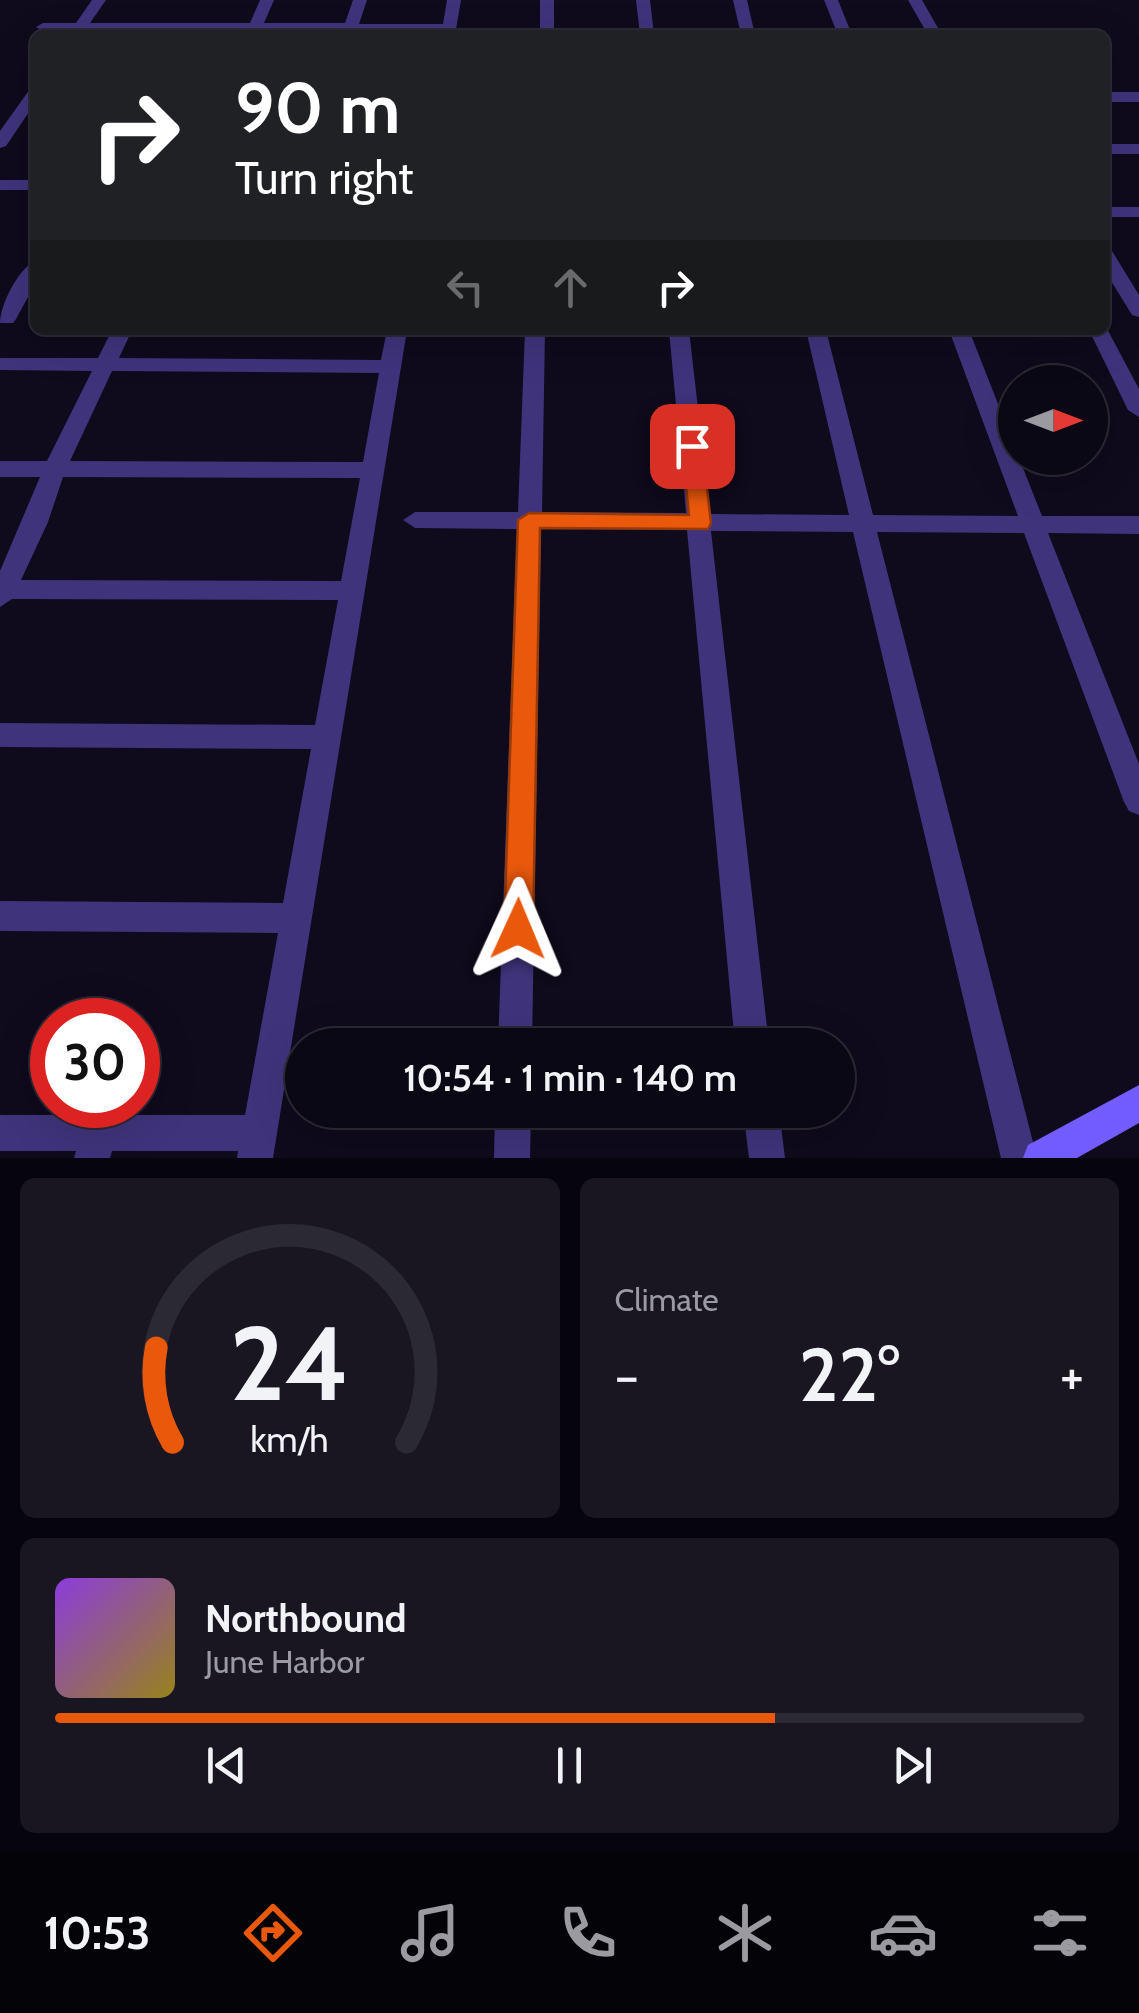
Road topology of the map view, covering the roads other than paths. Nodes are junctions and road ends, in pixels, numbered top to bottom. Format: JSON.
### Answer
{"nodes":[{"id":1,"x":99,"y":0,"type":"edge"},
{"id":2,"x":267,"y":0,"type":"edge"},
{"id":3,"x":360,"y":0,"type":"edge"},
{"id":4,"x":454,"y":0,"type":"edge"},
{"id":5,"x":547,"y":0,"type":"edge"},
{"id":6,"x":643,"y":0,"type":"edge"},
{"id":7,"x":740,"y":0,"type":"edge"},
{"id":8,"x":831,"y":0,"type":"edge"},
{"id":9,"x":915,"y":0,"type":"edge"},
{"id":10,"x":43,"y":27,"type":"dead end"},
{"id":11,"x":68,"y":30,"type":"edge"},
{"id":12,"x":78,"y":30,"type":"edge"},
{"id":13,"x":254,"y":30,"type":"edge"},
{"id":14,"x":349,"y":30,"type":"edge"},
{"id":15,"x":448,"y":30,"type":"edge"},
{"id":16,"x":546,"y":30,"type":"edge"},
{"id":17,"x":646,"y":30,"type":"edge"},
{"id":18,"x":747,"y":30,"type":"edge"},
{"id":19,"x":844,"y":30,"type":"edge"},
{"id":20,"x":931,"y":30,"type":"edge"},
{"id":21,"x":1110,"y":97,"type":"edge"},
{"id":22,"x":1139,"y":97,"type":"edge"},
{"id":23,"x":30,"y":99,"type":"edge"},
{"id":24,"x":0,"y":143,"type":"edge"},
{"id":25,"x":1110,"y":149,"type":"edge"},
{"id":26,"x":1139,"y":149,"type":"edge"},
{"id":27,"x":0,"y":185,"type":"edge"},
{"id":28,"x":30,"y":185,"type":"edge"},
{"id":29,"x":1110,"y":212,"type":"edge"},
{"id":30,"x":1139,"y":212,"type":"edge"},
{"id":31,"x":30,"y":276,"type":"edge"},
{"id":32,"x":1121,"y":280,"type":"edge"},
{"id":33,"x":1139,"y":312,"type":"edge"},
{"id":34,"x":6,"y":319,"type":"dead end"},
{"id":35,"x":1110,"y":324,"type":"edge"},
{"id":36,"x":1139,"y":324,"type":"edge"},
{"id":37,"x":120,"y":335,"type":"edge"},
{"id":38,"x":396,"y":335,"type":"edge"},
{"id":39,"x":534,"y":335,"type":"edge"},
{"id":40,"x":680,"y":335,"type":"edge"},
{"id":41,"x":817,"y":335,"type":"edge"},
{"id":42,"x":961,"y":335,"type":"edge"},
{"id":43,"x":1102,"y":335,"type":"edge"},
{"id":44,"x":0,"y":364,"type":"edge"},
{"id":45,"x":107,"y":365,"type":"junction"},
{"id":46,"x":391,"y":366,"type":"junction"},
{"id":47,"x":1139,"y":410,"type":"edge"},
{"id":48,"x":0,"y":470,"type":"edge"},
{"id":49,"x":54,"y":470,"type":"junction"},
{"id":50,"x":373,"y":470,"type":"junction"},
{"id":51,"x":415,"y":520,"type":"dead end"},
{"id":52,"x":529,"y":520,"type":"junction"},
{"id":53,"x":700,"y":523,"type":"junction"},
{"id":54,"x":1034,"y":524,"type":"junction"},
{"id":55,"x":865,"y":525,"type":"junction"},
{"id":56,"x":1139,"y":525,"type":"edge"},
{"id":57,"x":352,"y":591,"type":"junction"},
{"id":58,"x":1,"y":592,"type":"edge"},
{"id":59,"x":0,"y":734,"type":"edge"},
{"id":60,"x":327,"y":737,"type":"junction"},
{"id":61,"x":1139,"y":802,"type":"edge"},
{"id":62,"x":0,"y":916,"type":"edge"},
{"id":63,"x":296,"y":918,"type":"junction"},
{"id":64,"x":515,"y":1028,"type":"edge"},
{"id":65,"x":750,"y":1028,"type":"edge"},
{"id":66,"x":1139,"y":1103,"type":"edge"},
{"id":67,"x":513,"y":1128,"type":"edge"},
{"id":68,"x":763,"y":1128,"type":"edge"},
{"id":69,"x":0,"y":1134,"type":"edge"},
{"id":70,"x":95,"y":1146,"type":"edge"},
{"id":71,"x":257,"y":1146,"type":"edge"},
{"id":72,"x":512,"y":1158,"type":"edge"},
{"id":73,"x":767,"y":1158,"type":"edge"},
{"id":74,"x":1020,"y":1158,"type":"edge"},
{"id":75,"x":1041,"y":1158,"type":"edge"}],
"edges":[{"from":1,"to":12,"type":"street"},
{"from":2,"to":13,"type":"street"},
{"from":3,"to":14,"type":"street"},
{"from":4,"to":15,"type":"street"},
{"from":5,"to":16,"type":"street"},
{"from":6,"to":17,"type":"street"},
{"from":7,"to":18,"type":"street"},
{"from":8,"to":19,"type":"street"},
{"from":9,"to":20,"type":"street"},
{"from":10,"to":11,"type":"street"},
{"from":21,"to":22,"type":"street"},
{"from":23,"to":24,"type":"street"},
{"from":25,"to":26,"type":"street"},
{"from":27,"to":28,"type":"street"},
{"from":29,"to":30,"type":"street"},
{"from":31,"to":34,"type":"street"},
{"from":32,"to":33,"type":"street"},
{"from":35,"to":36,"type":"street"},
{"from":37,"to":45,"type":"street"},
{"from":38,"to":46,"type":"street"},
{"from":39,"to":52,"type":"street"},
{"from":40,"to":53,"type":"street"},
{"from":41,"to":55,"type":"street"},
{"from":42,"to":54,"type":"street"},
{"from":43,"to":47,"type":"street"},
{"from":44,"to":45,"type":"street"},
{"from":45,"to":46,"type":"street"},
{"from":45,"to":49,"type":"street"},
{"from":46,"to":50,"type":"street"},
{"from":48,"to":49,"type":"street"},
{"from":49,"to":50,"type":"street"},
{"from":49,"to":58,"type":"street"},
{"from":50,"to":57,"type":"street"},
{"from":51,"to":52,"type":"street"},
{"from":52,"to":53,"type":"street"},
{"from":52,"to":64,"type":"street"},
{"from":53,"to":55,"type":"street"},
{"from":53,"to":65,"type":"street"},
{"from":54,"to":55,"type":"street"},
{"from":54,"to":56,"type":"street"},
{"from":54,"to":61,"type":"street"},
{"from":55,"to":74,"type":"street"},
{"from":57,"to":58,"type":"street"},
{"from":57,"to":60,"type":"street"},
{"from":59,"to":60,"type":"street"},
{"from":60,"to":63,"type":"street"},
{"from":62,"to":63,"type":"street"},
{"from":63,"to":71,"type":"street"},
{"from":66,"to":75,"type":"main road"},
{"from":67,"to":72,"type":"street"},
{"from":68,"to":73,"type":"street"},
{"from":69,"to":70,"type":"street"},
{"from":70,"to":71,"type":"street"}]}
